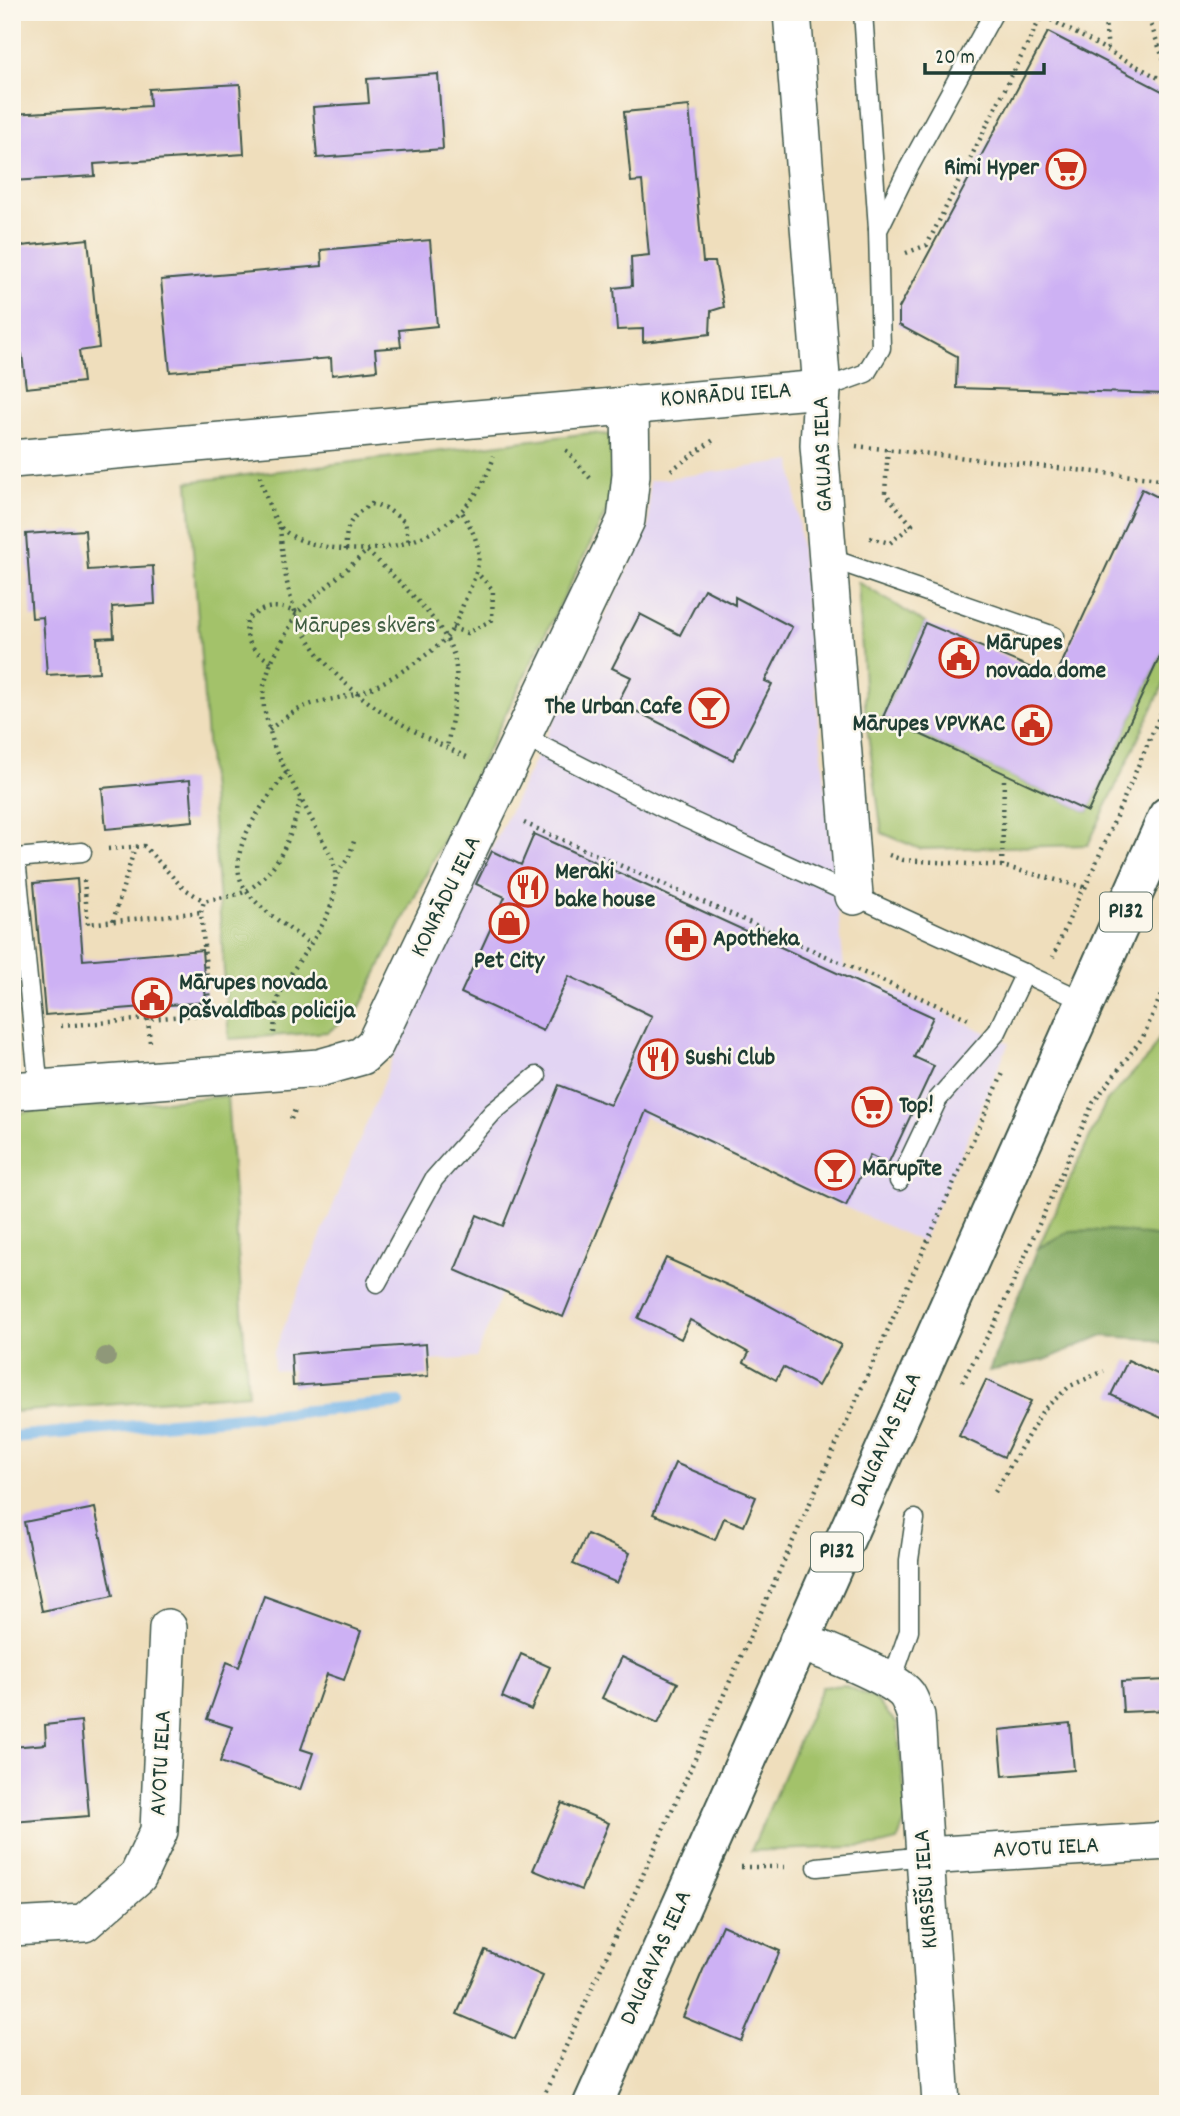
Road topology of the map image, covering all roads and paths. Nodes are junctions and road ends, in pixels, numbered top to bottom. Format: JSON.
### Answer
{"nodes":[{"id":1,"x":792,"y":12,"type":"edge"},
{"id":2,"x":863,"y":12,"type":"edge"},
{"id":3,"x":994,"y":12,"type":"edge"},
{"id":4,"x":1104,"y":12,"type":"edge"},
{"id":5,"x":1146,"y":12,"type":"edge"},
{"id":6,"x":1043,"y":14,"type":"edge"},
{"id":7,"x":1108,"y":50,"type":"junction"},
{"id":8,"x":1168,"y":71,"type":"edge"},
{"id":9,"x":1168,"y":83,"type":"edge"},
{"id":10,"x":878,"y":230,"type":"junction"},
{"id":11,"x":879,"y":264,"type":"junction"},
{"id":12,"x":822,"y":389,"type":"junction"},
{"id":13,"x":630,"y":404,"type":"junction"},
{"id":14,"x":498,"y":417,"type":"junction"},
{"id":15,"x":727,"y":437,"type":"dead end"},
{"id":16,"x":561,"y":444,"type":"dead end"},
{"id":17,"x":819,"y":445,"type":"junction"},
{"id":18,"x":888,"y":447,"type":"junction"},
{"id":19,"x":12,"y":458,"type":"edge"},
{"id":20,"x":258,"y":468,"type":"dead end"},
{"id":21,"x":631,"y":475,"type":"junction"},
{"id":22,"x":591,"y":478,"type":"junction"},
{"id":23,"x":1168,"y":480,"type":"edge"},
{"id":24,"x":593,"y":491,"type":"dead end"},
{"id":25,"x":462,"y":512,"type":"junction"},
{"id":26,"x":280,"y":527,"type":"junction"},
{"id":27,"x":409,"y":542,"type":"junction"},
{"id":28,"x":346,"y":550,"type":"junction"},
{"id":29,"x":367,"y":551,"type":"junction"},
{"id":30,"x":838,"y":560,"type":"junction"},
{"id":31,"x":478,"y":573,"type":"junction"},
{"id":32,"x":297,"y":613,"type":"junction"},
{"id":33,"x":452,"y":628,"type":"junction"},
{"id":34,"x":1054,"y":636,"type":"dead end"},
{"id":35,"x":446,"y":638,"type":"junction"},
{"id":36,"x":271,"y":662,"type":"junction"},
{"id":37,"x":356,"y":694,"type":"junction"},
{"id":38,"x":269,"y":730,"type":"junction"},
{"id":39,"x":524,"y":737,"type":"junction"},
{"id":40,"x":447,"y":748,"type":"junction"},
{"id":41,"x":286,"y":773,"type":"junction"},
{"id":42,"x":506,"y":775,"type":"junction"},
{"id":43,"x":1004,"y":780,"type":"dead end"},
{"id":44,"x":300,"y":800,"type":"junction"},
{"id":45,"x":515,"y":819,"type":"dead end"},
{"id":46,"x":1167,"y":820,"type":"edge"},
{"id":47,"x":355,"y":838,"type":"dead end"},
{"id":48,"x":135,"y":847,"type":"junction"},
{"id":49,"x":82,"y":852,"type":"junction"},
{"id":50,"x":883,"y":853,"type":"dead end"},
{"id":51,"x":1002,"y":866,"type":"junction"},
{"id":52,"x":337,"y":874,"type":"junction"},
{"id":53,"x":246,"y":891,"type":"junction"},
{"id":54,"x":854,"y":896,"type":"junction"},
{"id":55,"x":204,"y":901,"type":"junction"},
{"id":56,"x":201,"y":912,"type":"junction"},
{"id":57,"x":113,"y":921,"type":"junction"},
{"id":58,"x":310,"y":944,"type":"junction"},
{"id":59,"x":1025,"y":973,"type":"junction"},
{"id":60,"x":1043,"y":982,"type":"junction"},
{"id":61,"x":1084,"y":1001,"type":"junction"},
{"id":62,"x":35,"y":1028,"type":"junction"},
{"id":63,"x":997,"y":1031,"type":"junction"},
{"id":64,"x":274,"y":1034,"type":"dead end"},
{"id":65,"x":1010,"y":1058,"type":"dead end"},
{"id":66,"x":537,"y":1076,"type":"dead end"},
{"id":67,"x":25,"y":1091,"type":"edge"},
{"id":68,"x":899,"y":1181,"type":"dead end"},
{"id":69,"x":377,"y":1283,"type":"dead end"},
{"id":70,"x":1104,"y":1371,"type":"dead end"},
{"id":71,"x":995,"y":1492,"type":"dead end"},
{"id":72,"x":915,"y":1519,"type":"dead end"},
{"id":73,"x":168,"y":1628,"type":"dead end"},
{"id":74,"x":798,"y":1641,"type":"junction"},
{"id":75,"x":891,"y":1683,"type":"junction"},
{"id":76,"x":1168,"y":1841,"type":"edge"},
{"id":77,"x":925,"y":1856,"type":"junction"},
{"id":78,"x":733,"y":1867,"type":"dead end"},
{"id":79,"x":817,"y":1867,"type":"joint"},
{"id":80,"x":12,"y":1927,"type":"edge"},
{"id":81,"x":540,"y":2104,"type":"edge"},
{"id":82,"x":593,"y":2104,"type":"edge"},
{"id":83,"x":941,"y":2104,"type":"edge"}],
"edges":[{"from":1,"to":12,"type":"street","name":"GAUJAS IELA"},
{"from":2,"to":10,"type":"lane"},
{"from":3,"to":10,"type":"lane"},
{"from":4,"to":7,"type":"path"},
{"from":5,"to":8,"type":"path"},
{"from":6,"to":7,"type":"path"},
{"from":6,"to":11,"type":"path"},
{"from":7,"to":9,"type":"path"},
{"from":10,"to":11,"type":"lane"},
{"from":11,"to":12,"type":"lane"},
{"from":12,"to":13,"type":"street","name":"KONRĀDU IELA"},
{"from":12,"to":17,"type":"street","name":"GAUJAS IELA"},
{"from":13,"to":14,"type":"street","name":"KONRĀDU IELA"},
{"from":13,"to":21,"type":"street","name":"KONRĀDU IELA"},
{"from":14,"to":19,"type":"street","name":"KONRĀDU IELA"},
{"from":14,"to":25,"type":"path"},
{"from":15,"to":21,"type":"path"},
{"from":16,"to":22,"type":"path"},
{"from":17,"to":18,"type":"path"},
{"from":17,"to":30,"type":"street","name":"GAUJAS IELA"},
{"from":18,"to":23,"type":"path"},
{"from":18,"to":30,"type":"path"},
{"from":20,"to":26,"type":"path"},
{"from":21,"to":22,"type":"path"},
{"from":21,"to":39,"type":"street","name":"KONRĀDU IELA"},
{"from":22,"to":24,"type":"path"},
{"from":25,"to":27,"type":"path"},
{"from":25,"to":31,"type":"path"},
{"from":26,"to":28,"type":"path"},
{"from":26,"to":32,"type":"path"},
{"from":27,"to":28,"type":"path"},
{"from":27,"to":29,"type":"path"},
{"from":28,"to":29,"type":"path"},
{"from":29,"to":32,"type":"path"},
{"from":29,"to":35,"type":"path"},
{"from":30,"to":34,"type":"lane"},
{"from":30,"to":54,"type":"street","name":"GAUJAS IELA"},
{"from":31,"to":33,"type":"path"},
{"from":31,"to":33,"type":"path"},
{"from":32,"to":36,"type":"path"},
{"from":32,"to":36,"type":"path"},
{"from":32,"to":37,"type":"path"},
{"from":33,"to":35,"type":"path"},
{"from":35,"to":37,"type":"path"},
{"from":35,"to":40,"type":"path"},
{"from":36,"to":38,"type":"path"},
{"from":37,"to":38,"type":"path"},
{"from":37,"to":40,"type":"path"},
{"from":38,"to":41,"type":"path"},
{"from":39,"to":42,"type":"street","name":"KONRĀDU IELA"},
{"from":39,"to":54,"type":"lane"},
{"from":40,"to":42,"type":"path"},
{"from":41,"to":44,"type":"path"},
{"from":41,"to":53,"type":"path"},
{"from":42,"to":67,"type":"street","name":"KONRĀDU IELA"},
{"from":43,"to":51,"type":"path"},
{"from":44,"to":52,"type":"path"},
{"from":44,"to":53,"type":"path"},
{"from":45,"to":63,"type":"path"},
{"from":46,"to":61,"type":"main road","name":"DAUGAVAS IELA","number":"P132"},
{"from":47,"to":52,"type":"path"},
{"from":48,"to":49,"type":"path"},
{"from":48,"to":55,"type":"path"},
{"from":48,"to":57,"type":"path"},
{"from":49,"to":57,"type":"path"},
{"from":49,"to":62,"type":"lane"},
{"from":50,"to":51,"type":"path"},
{"from":51,"to":60,"type":"path"},
{"from":52,"to":58,"type":"path"},
{"from":53,"to":55,"type":"path"},
{"from":53,"to":58,"type":"path"},
{"from":54,"to":59,"type":"lane"},
{"from":55,"to":56,"type":"path"},
{"from":56,"to":57,"type":"path"},
{"from":56,"to":62,"type":"path"},
{"from":58,"to":64,"type":"path"},
{"from":59,"to":60,"type":"lane"},
{"from":59,"to":63,"type":"lane"},
{"from":60,"to":61,"type":"lane"},
{"from":61,"to":74,"type":"main road","name":"DAUGAVAS IELA","number":"P132"},
{"from":62,"to":67,"type":"lane"},
{"from":63,"to":68,"type":"lane"},
{"from":65,"to":81,"type":"path"},
{"from":66,"to":69,"type":"lane"},
{"from":70,"to":71,"type":"path"},
{"from":72,"to":75,"type":"lane"},
{"from":73,"to":80,"type":"street","name":"AVOTU IELA"},
{"from":74,"to":75,"type":"street","name":"KURSĪŠU IELA"},
{"from":74,"to":82,"type":"main road","name":"DAUGAVAS IELA","number":"P132"},
{"from":75,"to":77,"type":"street","name":"KURSĪŠU IELA"},
{"from":76,"to":77,"type":"street","name":"AVOTU IELA"},
{"from":77,"to":79,"type":"lane"},
{"from":77,"to":83,"type":"street","name":"KURSĪŠU IELA"},
{"from":78,"to":79,"type":"path"}]}
